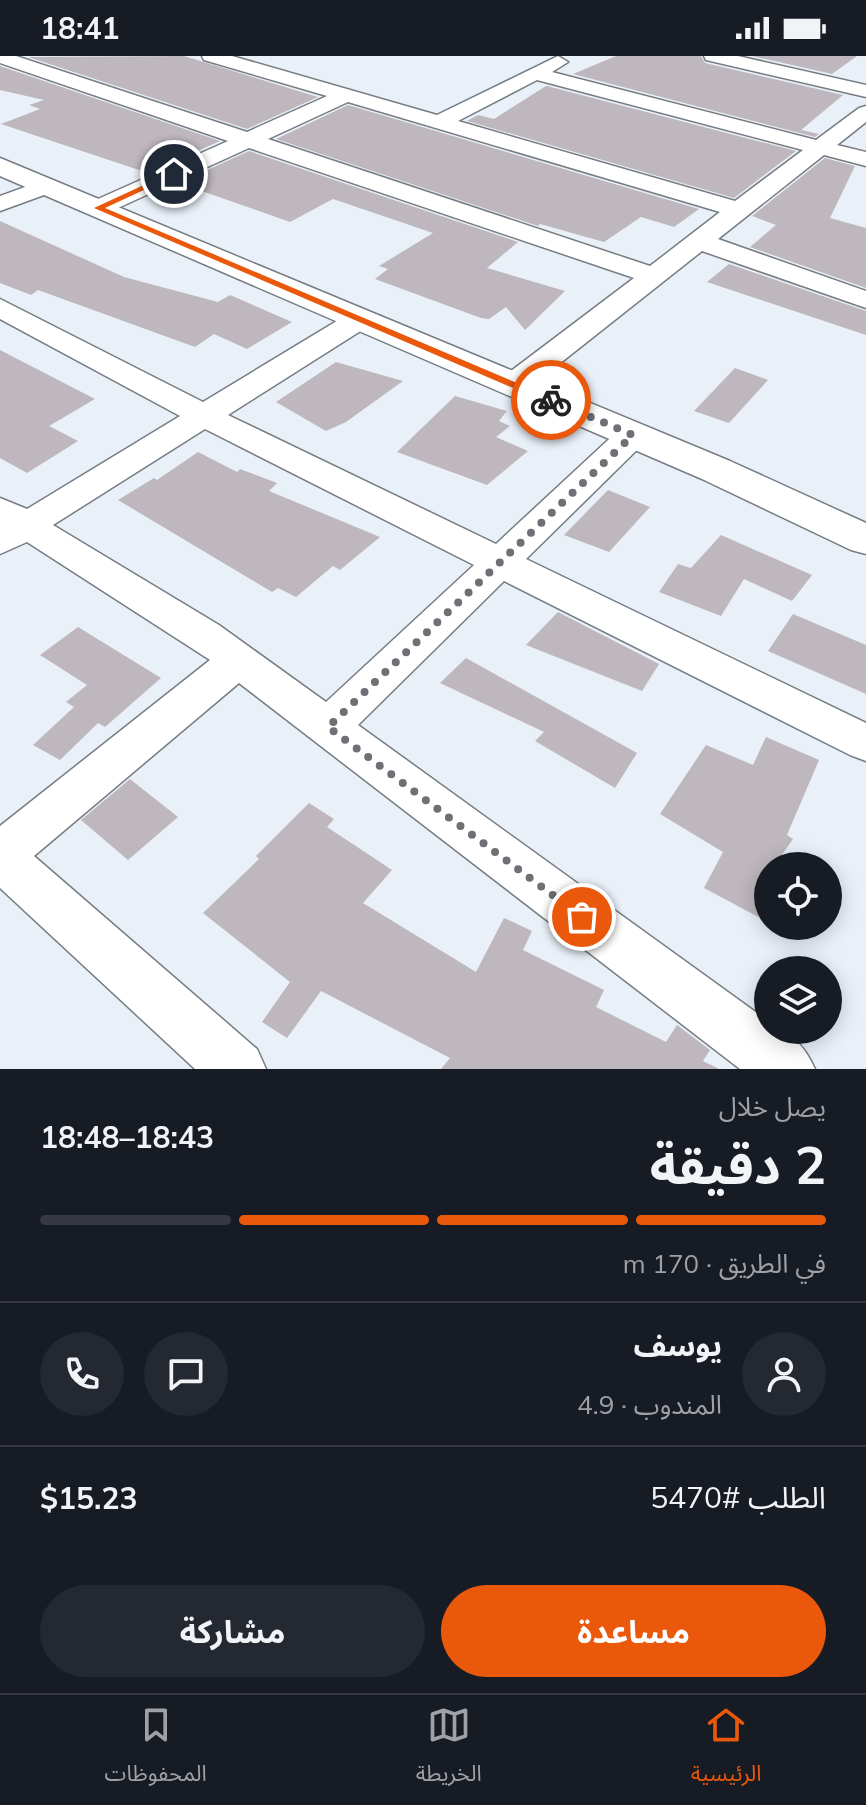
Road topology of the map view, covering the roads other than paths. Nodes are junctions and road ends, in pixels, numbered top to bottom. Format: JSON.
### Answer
{"nodes":[{"id":1,"x":211,"y":56,"type":"edge"},
{"id":2,"x":288,"y":56,"type":"edge"},
{"id":3,"x":570,"y":56,"type":"edge"},
{"id":4,"x":713,"y":56,"type":"edge"},
{"id":5,"x":0,"y":57,"type":"edge"},
{"id":6,"x":255,"y":69,"type":"junction"},
{"id":7,"x":535,"y":74,"type":"junction"},
{"id":8,"x":866,"y":91,"type":"edge"},
{"id":9,"x":347,"y":95,"type":"junction"},
{"id":10,"x":866,"y":112,"type":"edge"},
{"id":11,"x":440,"y":122,"type":"junction"},
{"id":12,"x":249,"y":140,"type":"junction"},
{"id":13,"x":821,"y":146,"type":"junction"},
{"id":14,"x":866,"y":159,"type":"edge"},
{"id":15,"x":0,"y":166,"type":"edge"},
{"id":16,"x":47,"y":186,"type":"junction"},
{"id":17,"x":0,"y":204,"type":"edge"},
{"id":18,"x":98,"y":208,"type":"junction"},
{"id":19,"x":739,"y":210,"type":"junction"},
{"id":20,"x":699,"y":241,"type":"junction"},
{"id":21,"x":654,"y":276,"type":"junction"},
{"id":22,"x":866,"y":300,"type":"edge"},
{"id":23,"x":0,"y":308,"type":"edge"},
{"id":24,"x":360,"y":319,"type":"junction"},
{"id":25,"x":514,"y":384,"type":"junction"},
{"id":26,"x":204,"y":416,"type":"junction"},
{"id":27,"x":633,"y":435,"type":"junction"},
{"id":28,"x":9,"y":526,"type":"edge"},
{"id":29,"x":866,"y":540,"type":"edge"},
{"id":30,"x":500,"y":562,"type":"junction"},
{"id":31,"x":239,"y":660,"type":"junction"},
{"id":32,"x":328,"y":727,"type":"junction"},
{"id":33,"x":866,"y":743,"type":"edge"},
{"id":34,"x":0,"y":856,"type":"edge"},
{"id":35,"x":237,"y":1069,"type":"edge"},
{"id":36,"x":786,"y":1069,"type":"edge"}],
"edges":[{"from":1,"to":6,"type":"street"},
{"from":2,"to":6,"type":"street"},
{"from":3,"to":7,"type":"street"},
{"from":4,"to":8,"type":"street"},
{"from":5,"to":12,"type":"street"},
{"from":6,"to":9,"type":"street"},
{"from":7,"to":11,"type":"street"},
{"from":7,"to":13,"type":"street"},
{"from":9,"to":11,"type":"street"},
{"from":9,"to":12,"type":"street"},
{"from":10,"to":13,"type":"street"},
{"from":11,"to":19,"type":"street"},
{"from":12,"to":18,"type":"street"},
{"from":12,"to":21,"type":"street"},
{"from":13,"to":14,"type":"street"},
{"from":13,"to":19,"type":"street"},
{"from":15,"to":16,"type":"main road"},
{"from":16,"to":17,"type":"street"},
{"from":16,"to":18,"type":"main road"},
{"from":18,"to":24,"type":"main road"},
{"from":19,"to":20,"type":"street"},
{"from":20,"to":21,"type":"street"},
{"from":20,"to":22,"type":"street"},
{"from":21,"to":25,"type":"street"},
{"from":23,"to":26,"type":"street"},
{"from":24,"to":25,"type":"main road"},
{"from":24,"to":26,"type":"street"},
{"from":25,"to":27,"type":"main road"},
{"from":26,"to":28,"type":"street"},
{"from":26,"to":30,"type":"street"},
{"from":27,"to":29,"type":"main road"},
{"from":27,"to":30,"type":"street"},
{"from":28,"to":31,"type":"street"},
{"from":30,"to":32,"type":"street"},
{"from":30,"to":33,"type":"street"},
{"from":31,"to":32,"type":"street"},
{"from":31,"to":34,"type":"street"},
{"from":32,"to":36,"type":"street"},
{"from":34,"to":35,"type":"street"}]}
